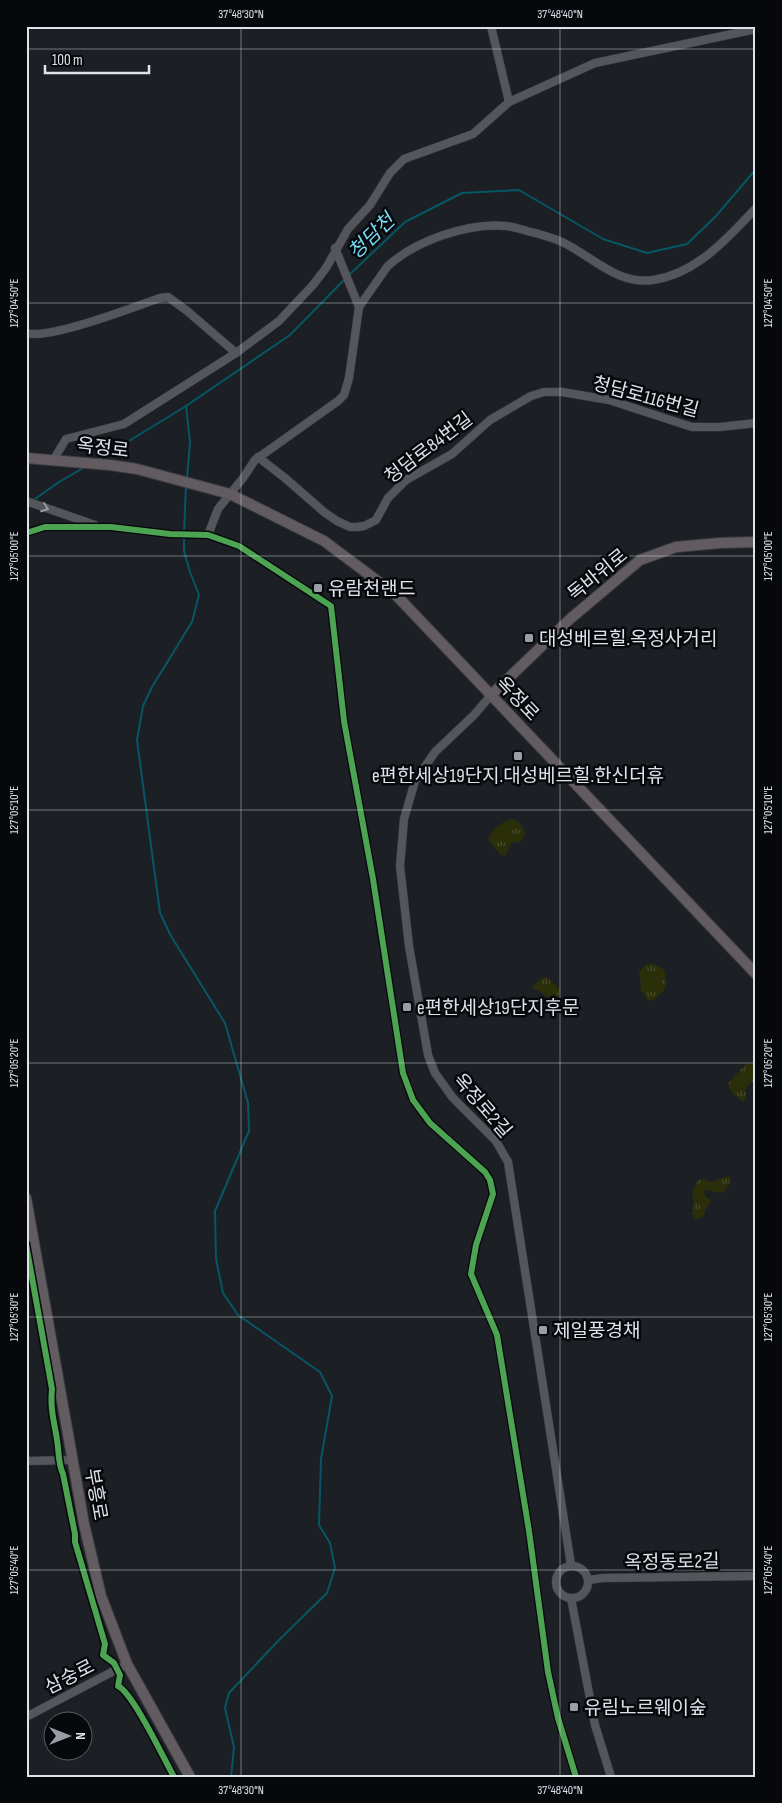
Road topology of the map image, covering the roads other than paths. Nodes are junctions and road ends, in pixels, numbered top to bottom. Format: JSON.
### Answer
{"nodes":[{"id":1,"x":491,"y":26,"type":"edge"},
{"id":2,"x":743,"y":29,"type":"edge"},
{"id":3,"x":756,"y":29,"type":"edge"},
{"id":4,"x":509,"y":102,"type":"junction"},
{"id":5,"x":756,"y":208,"type":"edge"},
{"id":6,"x":336,"y":248,"type":"junction"},
{"id":7,"x":358,"y":304,"type":"junction"},
{"id":8,"x":26,"y":333,"type":"edge"},
{"id":9,"x":236,"y":352,"type":"junction"},
{"id":10,"x":557,"y":392,"type":"joint"},
{"id":11,"x":756,"y":423,"type":"edge"},
{"id":12,"x":258,"y":457,"type":"junction"},
{"id":13,"x":26,"y":458,"type":"edge"},
{"id":14,"x":58,"y":460,"type":"junction"},
{"id":15,"x":225,"y":492,"type":"junction"},
{"id":16,"x":26,"y":501,"type":"edge"},
{"id":17,"x":101,"y":527,"type":"junction"},
{"id":18,"x":26,"y":533,"type":"edge"},
{"id":19,"x":204,"y":535,"type":"junction"},
{"id":20,"x":756,"y":542,"type":"edge"},
{"id":21,"x":491,"y":696,"type":"junction"},
{"id":22,"x":756,"y":974,"type":"edge"},
{"id":23,"x":26,"y":1198,"type":"edge"},
{"id":24,"x":73,"y":1460,"type":"junction"},
{"id":25,"x":26,"y":1461,"type":"edge"},
{"id":26,"x":571,"y":1565,"type":"junction"},
{"id":27,"x":756,"y":1576,"type":"edge"},
{"id":28,"x":589,"y":1580,"type":"junction"},
{"id":29,"x":571,"y":1598,"type":"junction"},
{"id":30,"x":127,"y":1664,"type":"junction"},
{"id":31,"x":26,"y":1716,"type":"edge"},
{"id":32,"x":190,"y":1777,"type":"edge"},
{"id":33,"x":576,"y":1777,"type":"edge"},
{"id":34,"x":611,"y":1777,"type":"edge"}],
"edges":[{"from":1,"to":4,"type":"street"},
{"from":2,"to":3,"type":"street"},
{"from":2,"to":4,"type":"street"},
{"from":4,"to":6,"type":"street"},
{"from":5,"to":7,"type":"street"},
{"from":6,"to":7,"type":"street"},
{"from":6,"to":9,"type":"street"},
{"from":7,"to":12,"type":"street"},
{"from":8,"to":9,"type":"street"},
{"from":9,"to":14,"type":"street"},
{"from":10,"to":11,"type":"street","name":"청담로116번길"},
{"from":10,"to":12,"type":"street","name":"청담로84번길"},
{"from":12,"to":15,"type":"street"},
{"from":13,"to":14,"type":"main road","name":"옥정로"},
{"from":14,"to":15,"type":"main road","name":"옥정로"},
{"from":15,"to":19,"type":"street"},
{"from":15,"to":21,"type":"main road","name":"옥정로"},
{"from":16,"to":17,"type":"street","one_way":true},
{"from":17,"to":18,"type":"street"},
{"from":17,"to":19,"type":"street"},
{"from":19,"to":33,"type":"street"},
{"from":20,"to":21,"type":"main road","name":"독바위로"},
{"from":21,"to":22,"type":"main road","name":"옥정로"},
{"from":21,"to":26,"type":"street","name":"옥정로2길"},
{"from":23,"to":24,"type":"main road","name":"부흥로"},
{"from":24,"to":25,"type":"street"},
{"from":24,"to":30,"type":"main road","name":"부흥로"},
{"from":26,"to":28,"type":"street"},
{"from":26,"to":29,"type":"street"},
{"from":27,"to":28,"type":"street","name":"옥정동로2길"},
{"from":28,"to":29,"type":"street"},
{"from":29,"to":34,"type":"street"},
{"from":30,"to":31,"type":"street","name":"삼숭로"},
{"from":30,"to":32,"type":"main road","name":"부흥로"}]}
